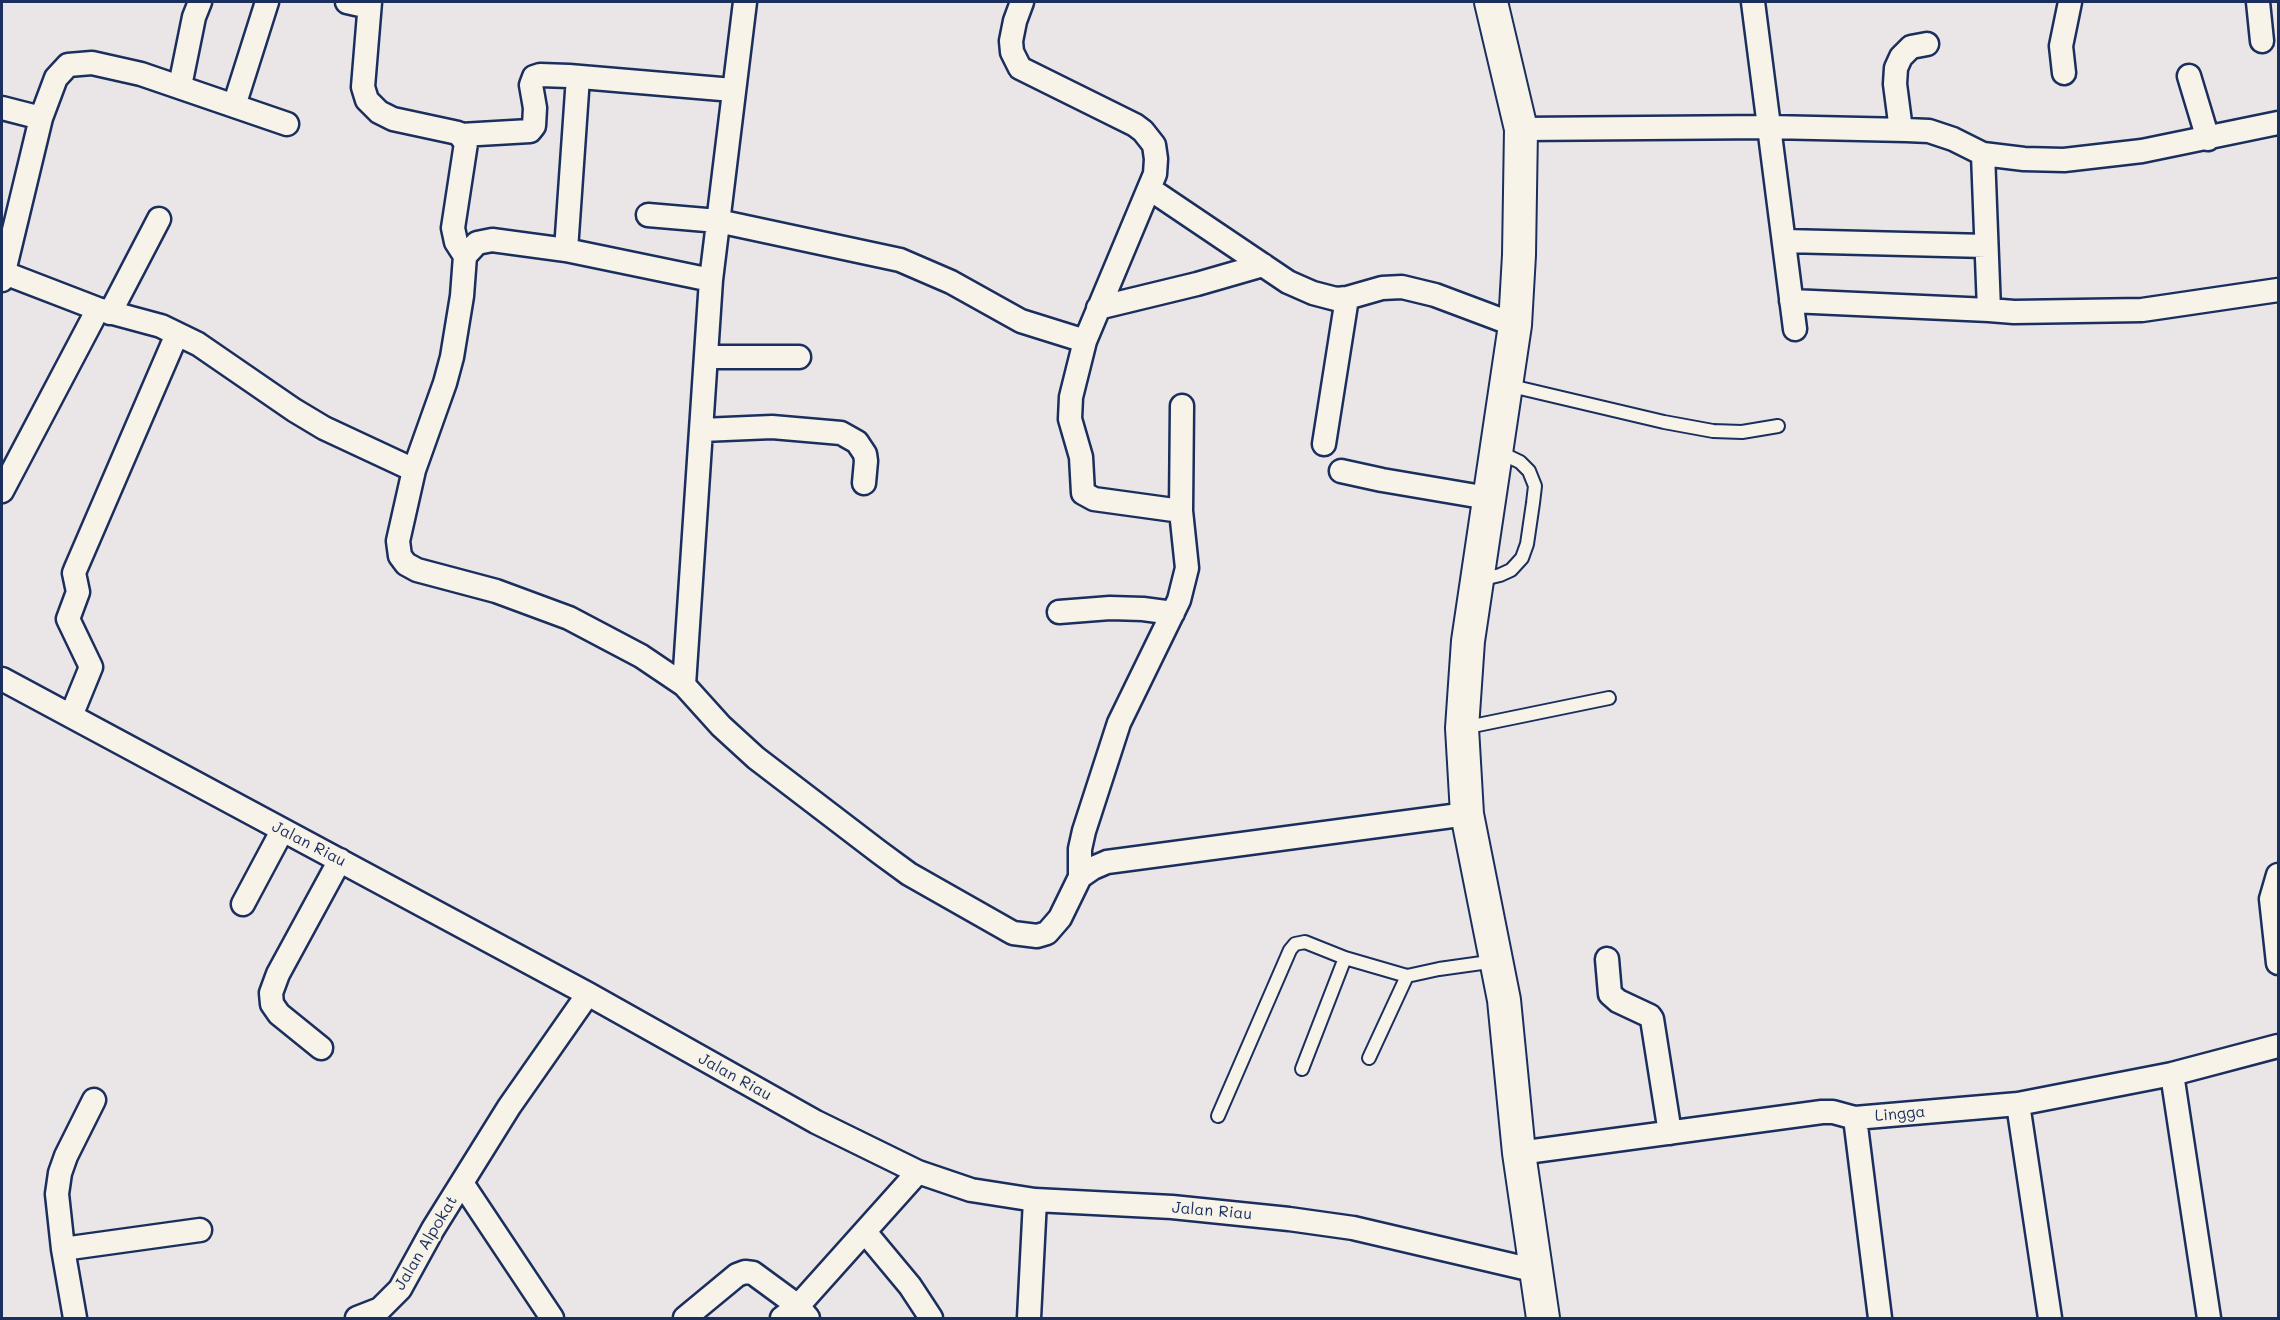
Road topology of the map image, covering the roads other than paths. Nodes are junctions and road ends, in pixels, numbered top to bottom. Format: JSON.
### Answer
{"nodes":[{"id":1,"x":200,"y":2,"type":"edge"},
{"id":2,"x":267,"y":2,"type":"edge"},
{"id":3,"x":347,"y":2,"type":"edge"},
{"id":4,"x":745,"y":2,"type":"edge"},
{"id":5,"x":1022,"y":2,"type":"edge"},
{"id":6,"x":1491,"y":2,"type":"edge"},
{"id":7,"x":1753,"y":2,"type":"edge"},
{"id":8,"x":2070,"y":2,"type":"edge"},
{"id":9,"x":2258,"y":2,"type":"edge"},
{"id":10,"x":370,"y":4,"type":"edge"},
{"id":11,"x":2262,"y":41,"type":"dead end"},
{"id":12,"x":1927,"y":44,"type":"dead end"},
{"id":13,"x":2064,"y":73,"type":"dead end"},
{"id":14,"x":2189,"y":76,"type":"dead end"},
{"id":15,"x":578,"y":77,"type":"junction"},
{"id":16,"x":180,"y":86,"type":"junction"},
{"id":17,"x":733,"y":90,"type":"junction"},
{"id":18,"x":234,"y":106,"type":"junction"},
{"id":19,"x":2,"y":108,"type":"edge"},
{"id":20,"x":41,"y":118,"type":"junction"},
{"id":21,"x":2278,"y":123,"type":"edge"},
{"id":22,"x":287,"y":124,"type":"dead end"},
{"id":23,"x":1769,"y":127,"type":"junction"},
{"id":24,"x":1521,"y":129,"type":"junction"},
{"id":25,"x":1901,"y":130,"type":"junction"},
{"id":26,"x":461,"y":135,"type":"junction"},
{"id":27,"x":2208,"y":139,"type":"junction"},
{"id":28,"x":1983,"y":154,"type":"junction"},
{"id":29,"x":1150,"y":189,"type":"junction"},
{"id":30,"x":648,"y":215,"type":"dead end"},
{"id":31,"x":159,"y":219,"type":"dead end"},
{"id":32,"x":718,"y":221,"type":"junction"},
{"id":33,"x":1785,"y":241,"type":"junction"},
{"id":34,"x":1986,"y":246,"type":"junction"},
{"id":35,"x":566,"y":250,"type":"junction"},
{"id":36,"x":465,"y":256,"type":"junction"},
{"id":37,"x":1263,"y":265,"type":"junction"},
{"id":38,"x":2,"y":275,"type":"edge"},
{"id":39,"x":711,"y":280,"type":"junction"},
{"id":40,"x":2278,"y":290,"type":"edge"},
{"id":41,"x":1347,"y":298,"type":"junction"},
{"id":42,"x":1791,"y":301,"type":"junction"},
{"id":43,"x":1098,"y":308,"type":"junction"},
{"id":44,"x":1989,"y":310,"type":"junction"},
{"id":45,"x":104,"y":311,"type":"junction"},
{"id":46,"x":1515,"y":325,"type":"junction"},
{"id":47,"x":1795,"y":329,"type":"dead end"},
{"id":48,"x":177,"y":334,"type":"junction"},
{"id":49,"x":1085,"y":341,"type":"junction"},
{"id":50,"x":706,"y":357,"type":"junction"},
{"id":51,"x":799,"y":357,"type":"dead end"},
{"id":52,"x":1506,"y":385,"type":"junction"},
{"id":53,"x":1182,"y":406,"type":"dead end"},
{"id":54,"x":1778,"y":426,"type":"dead end"},
{"id":55,"x":702,"y":430,"type":"junction"},
{"id":56,"x":1324,"y":444,"type":"dead end"},
{"id":57,"x":1496,"y":451,"type":"junction"},
{"id":58,"x":414,"y":470,"type":"junction"},
{"id":59,"x":1341,"y":471,"type":"dead end"},
{"id":60,"x":864,"y":483,"type":"dead end"},
{"id":61,"x":2,"y":491,"type":"edge"},
{"id":62,"x":1488,"y":498,"type":"junction"},
{"id":63,"x":1181,"y":511,"type":"junction"},
{"id":64,"x":1478,"y":580,"type":"junction"},
{"id":65,"x":1059,"y":612,"type":"dead end"},
{"id":66,"x":1173,"y":613,"type":"junction"},
{"id":67,"x":2,"y":679,"type":"edge"},
{"id":68,"x":684,"y":685,"type":"junction"},
{"id":69,"x":1609,"y":698,"type":"dead end"},
{"id":70,"x":71,"y":716,"type":"junction"},
{"id":71,"x":1462,"y":728,"type":"junction"},
{"id":72,"x":1467,"y":814,"type":"junction"},
{"id":73,"x":282,"y":831,"type":"junction"},
{"id":74,"x":340,"y":860,"type":"junction"},
{"id":75,"x":2278,"y":875,"type":"edge"},
{"id":76,"x":1080,"y":878,"type":"junction"},
{"id":77,"x":243,"y":904,"type":"dead end"},
{"id":78,"x":1345,"y":958,"type":"junction"},
{"id":79,"x":1607,"y":959,"type":"dead end"},
{"id":80,"x":1497,"y":961,"type":"junction"},
{"id":81,"x":2278,"y":963,"type":"edge"},
{"id":82,"x":1407,"y":976,"type":"junction"},
{"id":83,"x":588,"y":994,"type":"junction"},
{"id":84,"x":2278,"y":1046,"type":"edge"},
{"id":85,"x":321,"y":1048,"type":"dead end"},
{"id":86,"x":1369,"y":1058,"type":"dead end"},
{"id":87,"x":1302,"y":1069,"type":"dead end"},
{"id":88,"x":2172,"y":1074,"type":"junction"},
{"id":89,"x":94,"y":1100,"type":"dead end"},
{"id":90,"x":2018,"y":1104,"type":"junction"},
{"id":91,"x":1218,"y":1116,"type":"dead end"},
{"id":92,"x":1855,"y":1118,"type":"junction"},
{"id":93,"x":1670,"y":1133,"type":"junction"},
{"id":94,"x":1519,"y":1153,"type":"junction"},
{"id":95,"x":918,"y":1172,"type":"junction"},
{"id":96,"x":462,"y":1183,"type":"junction"},
{"id":97,"x":1035,"y":1200,"type":"junction"},
{"id":98,"x":200,"y":1230,"type":"dead end"},
{"id":99,"x":865,"y":1232,"type":"junction"},
{"id":100,"x":63,"y":1249,"type":"junction"},
{"id":101,"x":1537,"y":1271,"type":"junction"},
{"id":102,"x":796,"y":1314,"type":"edge"},
{"id":103,"x":75,"y":1318,"type":"edge"},
{"id":104,"x":357,"y":1318,"type":"edge"},
{"id":105,"x":552,"y":1318,"type":"edge"},
{"id":106,"x":685,"y":1318,"type":"edge"},
{"id":107,"x":931,"y":1318,"type":"edge"},
{"id":108,"x":1029,"y":1318,"type":"edge"},
{"id":109,"x":1543,"y":1318,"type":"edge"},
{"id":110,"x":1880,"y":1318,"type":"edge"},
{"id":111,"x":2050,"y":1318,"type":"edge"},
{"id":112,"x":2210,"y":1318,"type":"edge"}],
"edges":[{"from":1,"to":16,"type":"street"},
{"from":2,"to":18,"type":"street"},
{"from":3,"to":10,"type":"street"},
{"from":4,"to":17,"type":"street"},
{"from":5,"to":29,"type":"street"},
{"from":6,"to":24,"type":"main road"},
{"from":7,"to":23,"type":"street"},
{"from":8,"to":13,"type":"street"},
{"from":9,"to":11,"type":"street"},
{"from":10,"to":26,"type":"street"},
{"from":12,"to":25,"type":"street"},
{"from":14,"to":27,"type":"street"},
{"from":15,"to":17,"type":"street"},
{"from":15,"to":26,"type":"street"},
{"from":15,"to":35,"type":"street"},
{"from":16,"to":18,"type":"street"},
{"from":16,"to":20,"type":"street"},
{"from":17,"to":32,"type":"street"},
{"from":18,"to":22,"type":"street"},
{"from":19,"to":20,"type":"street"},
{"from":20,"to":38,"type":"street"},
{"from":21,"to":27,"type":"street"},
{"from":23,"to":24,"type":"street"},
{"from":23,"to":25,"type":"street"},
{"from":23,"to":33,"type":"street"},
{"from":24,"to":46,"type":"main road"},
{"from":25,"to":28,"type":"street"},
{"from":26,"to":36,"type":"street"},
{"from":27,"to":28,"type":"street"},
{"from":28,"to":34,"type":"street"},
{"from":29,"to":37,"type":"street"},
{"from":29,"to":43,"type":"street"},
{"from":30,"to":32,"type":"street"},
{"from":31,"to":45,"type":"street"},
{"from":32,"to":39,"type":"street"},
{"from":32,"to":49,"type":"street"},
{"from":33,"to":34,"type":"street"},
{"from":33,"to":42,"type":"street"},
{"from":34,"to":44,"type":"street"},
{"from":35,"to":36,"type":"street"},
{"from":35,"to":39,"type":"street"},
{"from":36,"to":58,"type":"street"},
{"from":37,"to":41,"type":"street"},
{"from":37,"to":43,"type":"street"},
{"from":38,"to":45,"type":"street"},
{"from":39,"to":50,"type":"street"},
{"from":40,"to":44,"type":"street"},
{"from":41,"to":46,"type":"street"},
{"from":41,"to":56,"type":"street"},
{"from":42,"to":44,"type":"street"},
{"from":42,"to":47,"type":"street"},
{"from":43,"to":49,"type":"street"},
{"from":45,"to":48,"type":"street"},
{"from":45,"to":61,"type":"street"},
{"from":46,"to":52,"type":"main road"},
{"from":48,"to":58,"type":"street"},
{"from":48,"to":70,"type":"street"},
{"from":49,"to":63,"type":"street"},
{"from":50,"to":51,"type":"street"},
{"from":50,"to":55,"type":"street"},
{"from":52,"to":54,"type":"lane"},
{"from":52,"to":57,"type":"main road"},
{"from":53,"to":63,"type":"street"},
{"from":55,"to":60,"type":"street"},
{"from":55,"to":68,"type":"street"},
{"from":57,"to":62,"type":"main road"},
{"from":57,"to":64,"type":"lane"},
{"from":58,"to":68,"type":"street"},
{"from":59,"to":62,"type":"street"},
{"from":62,"to":64,"type":"main road"},
{"from":63,"to":66,"type":"street"},
{"from":64,"to":71,"type":"main road"},
{"from":65,"to":66,"type":"street"},
{"from":66,"to":76,"type":"street"},
{"from":67,"to":70,"type":"street","name":"Jalan Riau"},
{"from":68,"to":76,"type":"street"},
{"from":69,"to":71,"type":"lane"},
{"from":70,"to":73,"type":"street","name":"Jalan Riau"},
{"from":71,"to":72,"type":"main road"},
{"from":72,"to":76,"type":"street"},
{"from":72,"to":80,"type":"main road"},
{"from":73,"to":74,"type":"street","name":"Jalan Riau"},
{"from":73,"to":77,"type":"street"},
{"from":74,"to":83,"type":"street","name":"Jalan Riau"},
{"from":74,"to":85,"type":"street"},
{"from":75,"to":81,"type":"street"},
{"from":78,"to":82,"type":"lane"},
{"from":78,"to":87,"type":"lane"},
{"from":78,"to":91,"type":"lane"},
{"from":79,"to":93,"type":"street"},
{"from":80,"to":82,"type":"lane"},
{"from":80,"to":94,"type":"main road"},
{"from":82,"to":86,"type":"lane"},
{"from":83,"to":95,"type":"street","name":"Jalan Riau"},
{"from":83,"to":96,"type":"street","name":"Jalan Alpokat"},
{"from":84,"to":88,"type":"street","name":"Lingga"},
{"from":88,"to":90,"type":"street","name":"Lingga"},
{"from":88,"to":112,"type":"street"},
{"from":89,"to":100,"type":"street"},
{"from":90,"to":92,"type":"street","name":"Lingga"},
{"from":90,"to":111,"type":"street"},
{"from":92,"to":93,"type":"street","name":"Lingga"},
{"from":92,"to":110,"type":"street"},
{"from":93,"to":94,"type":"street","name":"Lingga"},
{"from":94,"to":101,"type":"main road"},
{"from":95,"to":97,"type":"street","name":"Jalan Riau"},
{"from":95,"to":99,"type":"street"},
{"from":96,"to":104,"type":"street","name":"Jalan Alpokat"},
{"from":96,"to":105,"type":"street"},
{"from":97,"to":101,"type":"street","name":"Jalan Riau"},
{"from":97,"to":108,"type":"street"},
{"from":98,"to":100,"type":"street"},
{"from":99,"to":102,"type":"street"},
{"from":99,"to":107,"type":"street"},
{"from":100,"to":103,"type":"street"},
{"from":101,"to":109,"type":"main road"},
{"from":102,"to":106,"type":"street"}]}
